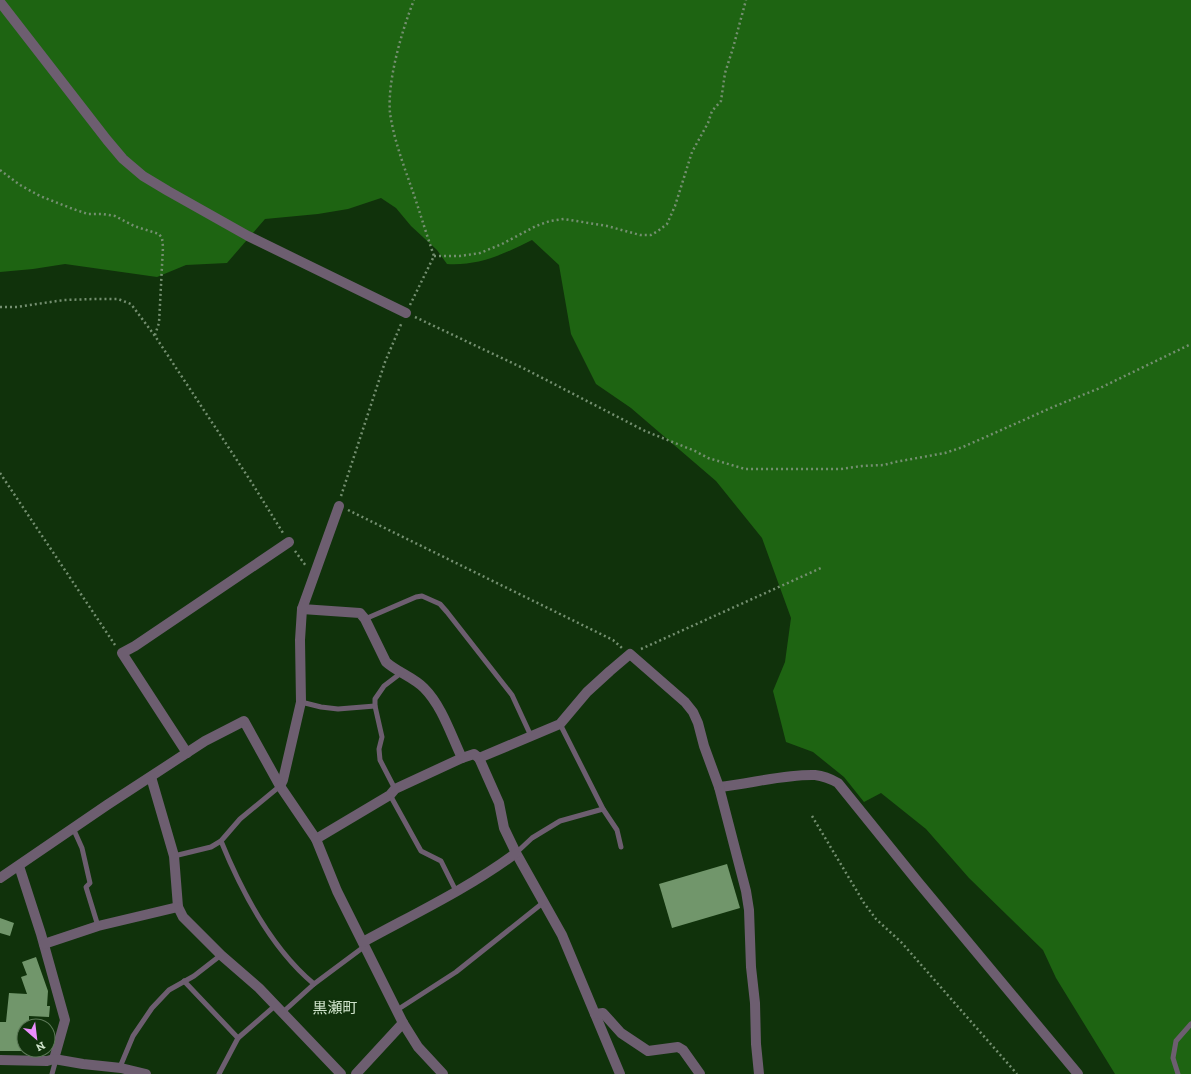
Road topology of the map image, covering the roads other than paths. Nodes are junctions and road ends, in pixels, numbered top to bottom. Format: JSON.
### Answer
{"nodes":[{"id":1,"x":0,"y":2,"type":"edge"},
{"id":2,"x":406,"y":313,"type":"road end"},
{"id":3,"x":339,"y":506,"type":"road end"},
{"id":4,"x":289,"y":542,"type":"road end"},
{"id":5,"x":302,"y":609,"type":"junction"},
{"id":6,"x":365,"y":619,"type":"junction"},
{"id":7,"x":401,"y":673,"type":"junction"},
{"id":8,"x":301,"y":702,"type":"junction"},
{"id":9,"x":375,"y":706,"type":"junction"},
{"id":10,"x":560,"y":724,"type":"junction"},
{"id":11,"x":531,"y":736,"type":"junction"},
{"id":12,"x":188,"y":753,"type":"junction"},
{"id":13,"x":462,"y":758,"type":"junction"},
{"id":14,"x":479,"y":758,"type":"junction"},
{"id":15,"x":151,"y":777,"type":"junction"},
{"id":16,"x":280,"y":786,"type":"junction"},
{"id":17,"x":719,"y":787,"type":"junction"},
{"id":18,"x":392,"y":792,"type":"junction"},
{"id":19,"x":603,"y":810,"type":"junction"},
{"id":20,"x":73,"y":828,"type":"junction"},
{"id":21,"x":316,"y":839,"type":"junction"},
{"id":22,"x":221,"y":841,"type":"junction"},
{"id":23,"x":621,"y":847,"type":"dead end"},
{"id":24,"x":516,"y":853,"type":"junction"},
{"id":25,"x":174,"y":856,"type":"junction"},
{"id":26,"x":19,"y":866,"type":"junction"},
{"id":27,"x":0,"y":878,"type":"edge"},
{"id":28,"x":456,"y":891,"type":"junction"},
{"id":29,"x":544,"y":902,"type":"junction"},
{"id":30,"x":178,"y":907,"type":"junction"},
{"id":31,"x":98,"y":926,"type":"junction"},
{"id":32,"x":44,"y":944,"type":"junction"},
{"id":33,"x":364,"y":944,"type":"junction"},
{"id":34,"x":221,"y":955,"type":"junction"},
{"id":35,"x":184,"y":981,"type":"junction"},
{"id":36,"x":314,"y":984,"type":"junction"},
{"id":37,"x":279,"y":1009,"type":"junction"},
{"id":38,"x":397,"y":1010,"type":"junction"},
{"id":39,"x":595,"y":1014,"type":"junction"},
{"id":40,"x":403,"y":1023,"type":"junction"},
{"id":41,"x":1191,"y":1024,"type":"edge"},
{"id":42,"x":238,"y":1038,"type":"junction"},
{"id":43,"x":54,"y":1059,"type":"junction"},
{"id":44,"x":0,"y":1060,"type":"edge"},
{"id":45,"x":120,"y":1068,"type":"junction"},
{"id":46,"x":108,"y":1070,"type":"edge"},
{"id":47,"x":52,"y":1074,"type":"edge"},
{"id":48,"x":146,"y":1074,"type":"edge"},
{"id":49,"x":218,"y":1074,"type":"edge"},
{"id":50,"x":341,"y":1074,"type":"edge"},
{"id":51,"x":356,"y":1074,"type":"edge"},
{"id":52,"x":443,"y":1074,"type":"edge"},
{"id":53,"x":620,"y":1074,"type":"edge"},
{"id":54,"x":700,"y":1074,"type":"edge"},
{"id":55,"x":759,"y":1074,"type":"edge"},
{"id":56,"x":1078,"y":1074,"type":"edge"},
{"id":57,"x":1178,"y":1074,"type":"edge"}],
"edges":[{"from":1,"to":2,"type":"street"},
{"from":3,"to":5,"type":"street"},
{"from":4,"to":12,"type":"street"},
{"from":5,"to":6,"type":"street"},
{"from":5,"to":8,"type":"street"},
{"from":6,"to":7,"type":"street"},
{"from":6,"to":11,"type":"lane"},
{"from":7,"to":9,"type":"lane"},
{"from":7,"to":13,"type":"street"},
{"from":8,"to":9,"type":"lane"},
{"from":8,"to":16,"type":"street"},
{"from":9,"to":18,"type":"lane"},
{"from":10,"to":11,"type":"street"},
{"from":10,"to":17,"type":"street"},
{"from":10,"to":19,"type":"lane"},
{"from":11,"to":14,"type":"street"},
{"from":12,"to":15,"type":"street"},
{"from":12,"to":16,"type":"street"},
{"from":13,"to":14,"type":"street"},
{"from":13,"to":18,"type":"street"},
{"from":14,"to":24,"type":"street"},
{"from":15,"to":20,"type":"street"},
{"from":15,"to":25,"type":"street"},
{"from":16,"to":21,"type":"street"},
{"from":16,"to":22,"type":"lane"},
{"from":17,"to":55,"type":"street"},
{"from":17,"to":56,"type":"street"},
{"from":18,"to":21,"type":"street"},
{"from":18,"to":28,"type":"lane"},
{"from":19,"to":23,"type":"lane"},
{"from":19,"to":24,"type":"lane"},
{"from":20,"to":26,"type":"street"},
{"from":20,"to":31,"type":"lane"},
{"from":21,"to":33,"type":"street"},
{"from":22,"to":25,"type":"lane"},
{"from":22,"to":36,"type":"lane"},
{"from":24,"to":28,"type":"street"},
{"from":24,"to":29,"type":"street"},
{"from":25,"to":30,"type":"street"},
{"from":26,"to":27,"type":"street"},
{"from":26,"to":32,"type":"street"},
{"from":28,"to":33,"type":"street"},
{"from":29,"to":38,"type":"lane"},
{"from":29,"to":39,"type":"street"},
{"from":30,"to":31,"type":"street"},
{"from":30,"to":34,"type":"street"},
{"from":31,"to":32,"type":"street"},
{"from":32,"to":43,"type":"street"},
{"from":33,"to":36,"type":"lane"},
{"from":33,"to":38,"type":"street"},
{"from":34,"to":35,"type":"lane"},
{"from":34,"to":37,"type":"street"},
{"from":35,"to":42,"type":"lane"},
{"from":35,"to":45,"type":"lane"},
{"from":36,"to":37,"type":"lane"},
{"from":37,"to":42,"type":"lane"},
{"from":37,"to":50,"type":"street"},
{"from":38,"to":40,"type":"street"},
{"from":39,"to":53,"type":"street"},
{"from":39,"to":54,"type":"street"},
{"from":40,"to":51,"type":"street"},
{"from":40,"to":52,"type":"street"},
{"from":41,"to":57,"type":"lane"},
{"from":42,"to":49,"type":"lane"},
{"from":43,"to":44,"type":"street"},
{"from":43,"to":46,"type":"street"},
{"from":43,"to":47,"type":"lane"},
{"from":45,"to":46,"type":"street"},
{"from":45,"to":48,"type":"street"}]}
